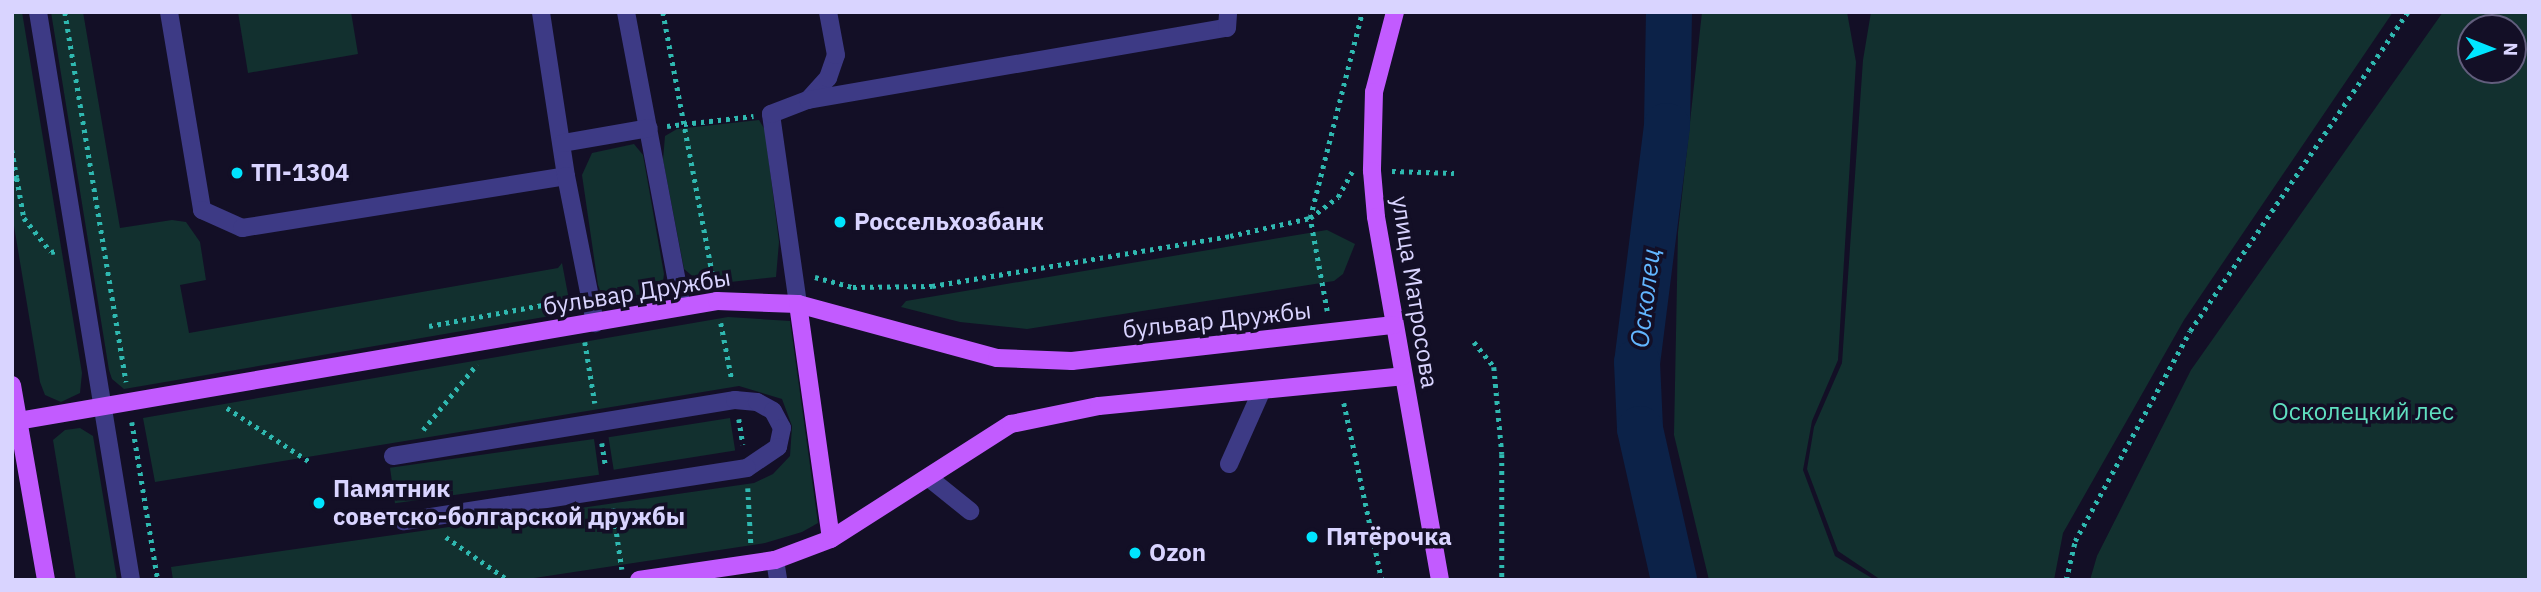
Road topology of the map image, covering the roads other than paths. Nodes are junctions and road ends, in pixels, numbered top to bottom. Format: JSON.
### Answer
{"nodes":[{"id":1,"x":38,"y":12,"type":"edge"},
{"id":2,"x":169,"y":12,"type":"edge"},
{"id":3,"x":541,"y":12,"type":"edge"},
{"id":4,"x":626,"y":12,"type":"edge"},
{"id":5,"x":828,"y":12,"type":"edge"},
{"id":6,"x":1228,"y":12,"type":"edge"},
{"id":7,"x":1395,"y":12,"type":"edge"},
{"id":8,"x":808,"y":100,"type":"junction"},
{"id":9,"x":649,"y":128,"type":"junction"},
{"id":10,"x":563,"y":143,"type":"junction"},
{"id":11,"x":566,"y":176,"type":"junction"},
{"id":12,"x":798,"y":304,"type":"junction"},
{"id":13,"x":682,"y":307,"type":"junction"},
{"id":14,"x":588,"y":323,"type":"junction"},
{"id":15,"x":1394,"y":325,"type":"junction"},
{"id":16,"x":1403,"y":376,"type":"junction"},
{"id":17,"x":12,"y":386,"type":"edge"},
{"id":18,"x":1261,"y":392,"type":"junction"},
{"id":19,"x":101,"y":408,"type":"junction"},
{"id":20,"x":15,"y":421,"type":"edge"},
{"id":21,"x":398,"y":456,"type":"road end"},
{"id":22,"x":1228,"y":464,"type":"dead end"},
{"id":23,"x":929,"y":478,"type":"junction"},
{"id":24,"x":971,"y":511,"type":"dead end"},
{"id":25,"x":411,"y":520,"type":"road end"},
{"id":26,"x":831,"y":540,"type":"junction"},
{"id":27,"x":775,"y":560,"type":"junction"},
{"id":28,"x":46,"y":580,"type":"edge"},
{"id":29,"x":131,"y":580,"type":"edge"},
{"id":30,"x":639,"y":580,"type":"edge"},
{"id":31,"x":778,"y":580,"type":"edge"},
{"id":32,"x":1440,"y":580,"type":"edge"}],
"edges":[{"from":1,"to":19,"type":"street"},
{"from":2,"to":11,"type":"street"},
{"from":3,"to":10,"type":"street"},
{"from":4,"to":9,"type":"street"},
{"from":5,"to":8,"type":"street"},
{"from":6,"to":8,"type":"street"},
{"from":7,"to":15,"type":"main road","name":"улица Матросова"},
{"from":8,"to":12,"type":"street"},
{"from":9,"to":10,"type":"street"},
{"from":9,"to":13,"type":"street"},
{"from":10,"to":11,"type":"street"},
{"from":11,"to":14,"type":"street"},
{"from":12,"to":13,"type":"main road","name":"бульвар Дружбы"},
{"from":12,"to":15,"type":"main road","name":"бульвар Дружбы"},
{"from":12,"to":26,"type":"main road"},
{"from":13,"to":14,"type":"main road","name":"бульвар Дружбы"},
{"from":14,"to":19,"type":"main road","name":"бульвар Дружбы"},
{"from":15,"to":16,"type":"main road","name":"улица Матросова"},
{"from":16,"to":18,"type":"main road"},
{"from":16,"to":32,"type":"main road","name":"улица Матросова"},
{"from":17,"to":20,"type":"main road"},
{"from":18,"to":22,"type":"street"},
{"from":18,"to":23,"type":"main road"},
{"from":19,"to":20,"type":"main road","name":"бульвар Дружбы"},
{"from":19,"to":29,"type":"street"},
{"from":20,"to":28,"type":"main road"},
{"from":21,"to":25,"type":"street"},
{"from":23,"to":24,"type":"street"},
{"from":23,"to":26,"type":"main road"},
{"from":26,"to":27,"type":"main road"},
{"from":27,"to":30,"type":"main road"},
{"from":27,"to":31,"type":"street"}]}
